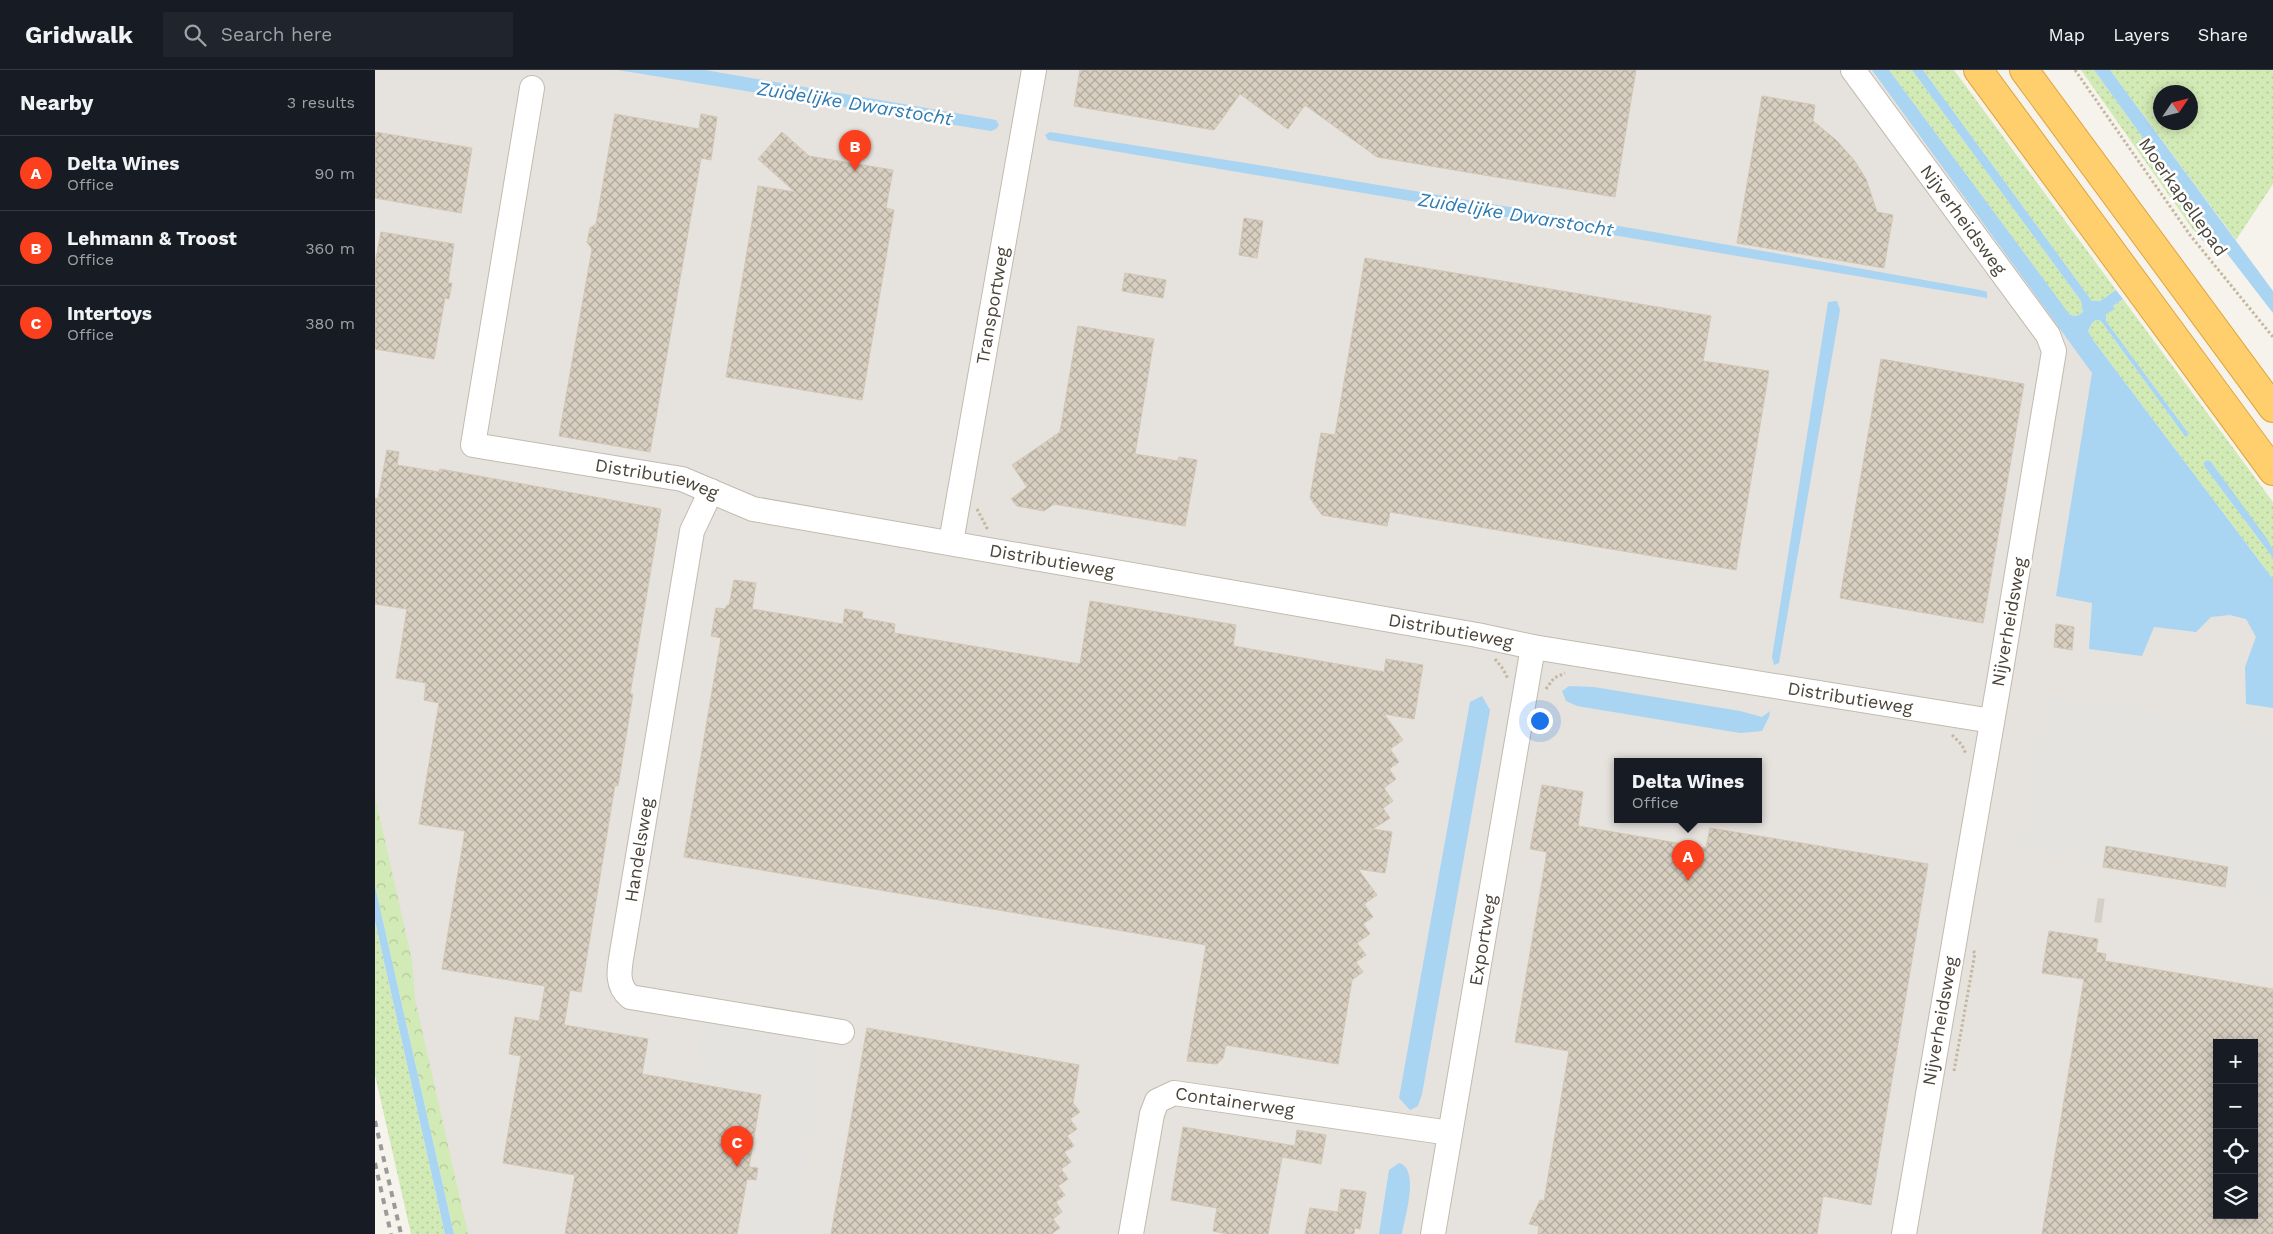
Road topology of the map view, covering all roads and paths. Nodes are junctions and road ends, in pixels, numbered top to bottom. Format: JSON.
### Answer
{"nodes":[{"id":1,"x":1033,"y":70,"type":"edge"},
{"id":2,"x":1853,"y":70,"type":"edge"},
{"id":3,"x":1978,"y":70,"type":"edge"},
{"id":4,"x":2024,"y":70,"type":"edge"},
{"id":5,"x":2075,"y":70,"type":"edge"},
{"id":6,"x":532,"y":88,"type":"dead end"},
{"id":7,"x":2198,"y":306,"type":"junction"},
{"id":8,"x":2273,"y":337,"type":"edge"},
{"id":9,"x":2273,"y":394,"type":"edge"},
{"id":10,"x":2273,"y":408,"type":"edge"},
{"id":11,"x":2273,"y":471,"type":"edge"},
{"id":12,"x":711,"y":491,"type":"junction"},
{"id":13,"x":951,"y":542,"type":"junction"},
{"id":14,"x":1533,"y":647,"type":"junction"},
{"id":15,"x":1567,"y":672,"type":"dead end"},
{"id":16,"x":1524,"y":697,"type":"junction"},
{"id":17,"x":1992,"y":720,"type":"junction"},
{"id":18,"x":1946,"y":733,"type":"dead end"},
{"id":19,"x":1968,"y":758,"type":"dead end"},
{"id":20,"x":842,"y":1032,"type":"dead end"},
{"id":21,"x":1450,"y":1133,"type":"junction"},
{"id":22,"x":1131,"y":1234,"type":"edge"},
{"id":23,"x":1433,"y":1234,"type":"edge"},
{"id":24,"x":1904,"y":1234,"type":"edge"}],
"edges":[{"from":1,"to":13,"type":"street","name":"Transportweg"},
{"from":2,"to":17,"type":"street","name":"Nijverheidsweg"},
{"from":3,"to":11,"type":"highway"},
{"from":4,"to":7,"type":"highway"},
{"from":5,"to":8,"type":"path","name":"Moerkapellepad"},
{"from":6,"to":12,"type":"street","name":"Distributieweg"},
{"from":7,"to":9,"type":"highway"},
{"from":7,"to":10,"type":"highway"},
{"from":12,"to":13,"type":"street","name":"Distributieweg"},
{"from":12,"to":20,"type":"street","name":"Handelsweg"},
{"from":13,"to":14,"type":"street","name":"Distributieweg"},
{"from":14,"to":16,"type":"street","name":"Exportweg"},
{"from":14,"to":17,"type":"street","name":"Distributieweg"},
{"from":15,"to":16,"type":"path"},
{"from":16,"to":21,"type":"street","name":"Exportweg"},
{"from":17,"to":24,"type":"street","name":"Nijverheidsweg"},
{"from":18,"to":19,"type":"path"},
{"from":21,"to":22,"type":"street","name":"Containerweg"},
{"from":21,"to":23,"type":"street","name":"Exportweg"}]}
